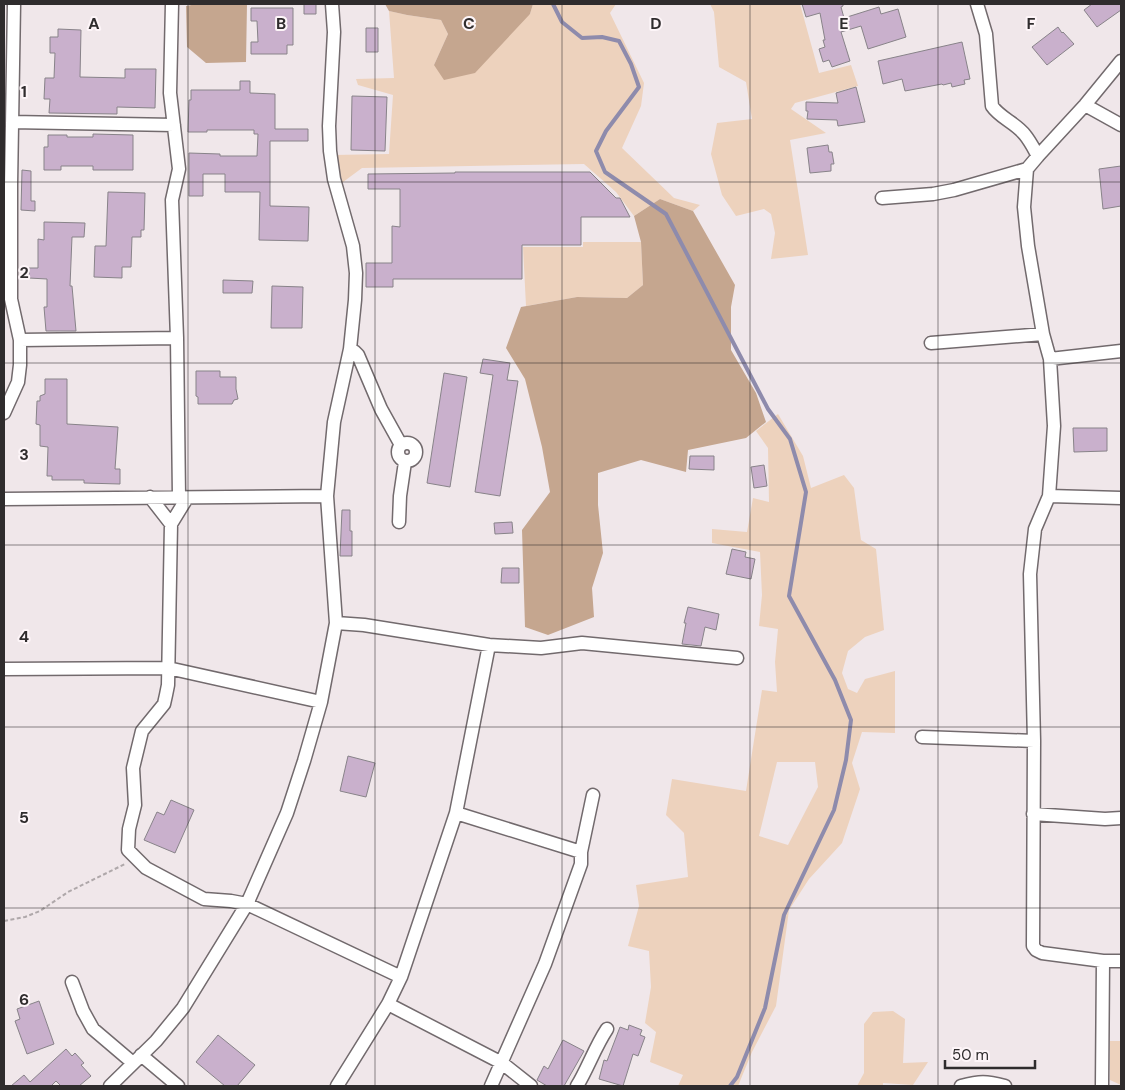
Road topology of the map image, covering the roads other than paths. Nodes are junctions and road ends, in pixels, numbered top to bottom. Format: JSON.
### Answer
{"nodes":[{"id":1,"x":14,"y":4,"type":"edge"},
{"id":2,"x":172,"y":4,"type":"edge"},
{"id":3,"x":332,"y":4,"type":"edge"},
{"id":4,"x":977,"y":4,"type":"edge"},
{"id":5,"x":1121,"y":61,"type":"edge"},
{"id":6,"x":1085,"y":105,"type":"junction"},
{"id":7,"x":12,"y":122,"type":"junction"},
{"id":8,"x":174,"y":125,"type":"junction"},
{"id":9,"x":1121,"y":126,"type":"edge"},
{"id":10,"x":1038,"y":156,"type":"junction"},
{"id":11,"x":1027,"y":169,"type":"junction"},
{"id":12,"x":7,"y":185,"type":"edge"},
{"id":13,"x":882,"y":198,"type":"dead end"},
{"id":14,"x":7,"y":298,"type":"edge"},
{"id":15,"x":1043,"y":334,"type":"junction"},
{"id":16,"x":177,"y":338,"type":"junction"},
{"id":17,"x":20,"y":340,"type":"junction"},
{"id":18,"x":931,"y":343,"type":"dead end"},
{"id":19,"x":350,"y":349,"type":"junction"},
{"id":20,"x":1121,"y":351,"type":"edge"},
{"id":21,"x":1050,"y":358,"type":"junction"},
{"id":22,"x":4,"y":413,"type":"edge"},
{"id":23,"x":327,"y":496,"type":"junction"},
{"id":24,"x":1048,"y":496,"type":"junction"},
{"id":25,"x":150,"y":497,"type":"junction"},
{"id":26,"x":183,"y":498,"type":"junction"},
{"id":27,"x":1121,"y":498,"type":"edge"},
{"id":28,"x":4,"y":499,"type":"edge"},
{"id":29,"x":399,"y":522,"type":"dead end"},
{"id":30,"x":171,"y":524,"type":"junction"},
{"id":31,"x":336,"y":623,"type":"junction"},
{"id":32,"x":489,"y":644,"type":"junction"},
{"id":33,"x":738,"y":658,"type":"dead end"},
{"id":34,"x":168,"y":668,"type":"junction"},
{"id":35,"x":4,"y":669,"type":"edge"},
{"id":36,"x":321,"y":702,"type":"junction"},
{"id":37,"x":922,"y":737,"type":"dead end"},
{"id":38,"x":1034,"y":741,"type":"junction"},
{"id":39,"x":593,"y":794,"type":"dead end"},
{"id":40,"x":456,"y":813,"type":"junction"},
{"id":41,"x":1033,"y":814,"type":"junction"},
{"id":42,"x":1121,"y":818,"type":"edge"},
{"id":43,"x":581,"y":852,"type":"junction"},
{"id":44,"x":247,"y":904,"type":"junction"},
{"id":45,"x":1103,"y":960,"type":"junction"},
{"id":46,"x":1121,"y":961,"type":"edge"},
{"id":47,"x":401,"y":978,"type":"junction"},
{"id":48,"x":72,"y":982,"type":"dead end"},
{"id":49,"x":388,"y":1004,"type":"junction"},
{"id":50,"x":607,"y":1029,"type":"dead end"},
{"id":51,"x":137,"y":1059,"type":"junction"},
{"id":52,"x":502,"y":1063,"type":"junction"},
{"id":53,"x":110,"y":1086,"type":"edge"},
{"id":54,"x":178,"y":1086,"type":"edge"},
{"id":55,"x":337,"y":1086,"type":"edge"},
{"id":56,"x":491,"y":1086,"type":"edge"},
{"id":57,"x":531,"y":1086,"type":"edge"},
{"id":58,"x":577,"y":1086,"type":"edge"},
{"id":59,"x":961,"y":1086,"type":"edge"},
{"id":60,"x":1005,"y":1086,"type":"edge"},
{"id":61,"x":1102,"y":1086,"type":"edge"}],
"edges":[{"from":1,"to":7,"type":"street"},
{"from":2,"to":8,"type":"street"},
{"from":3,"to":19,"type":"street"},
{"from":4,"to":10,"type":"street"},
{"from":5,"to":6,"type":"street"},
{"from":6,"to":9,"type":"street"},
{"from":6,"to":10,"type":"street"},
{"from":7,"to":8,"type":"street"},
{"from":7,"to":12,"type":"street"},
{"from":8,"to":16,"type":"street"},
{"from":10,"to":11,"type":"street"},
{"from":11,"to":13,"type":"street"},
{"from":11,"to":15,"type":"street"},
{"from":12,"to":14,"type":"street"},
{"from":14,"to":17,"type":"street"},
{"from":15,"to":18,"type":"street"},
{"from":15,"to":21,"type":"street"},
{"from":16,"to":17,"type":"street"},
{"from":16,"to":26,"type":"street"},
{"from":17,"to":22,"type":"street"},
{"from":19,"to":23,"type":"street"},
{"from":19,"to":29,"type":"street"},
{"from":20,"to":21,"type":"street"},
{"from":21,"to":24,"type":"street"},
{"from":23,"to":26,"type":"street"},
{"from":23,"to":31,"type":"street"},
{"from":24,"to":27,"type":"street"},
{"from":24,"to":38,"type":"street"},
{"from":25,"to":26,"type":"street"},
{"from":25,"to":28,"type":"street"},
{"from":25,"to":30,"type":"street"},
{"from":26,"to":30,"type":"street"},
{"from":30,"to":34,"type":"street"},
{"from":31,"to":32,"type":"street"},
{"from":31,"to":36,"type":"street"},
{"from":32,"to":33,"type":"street"},
{"from":32,"to":40,"type":"street"},
{"from":34,"to":35,"type":"street"},
{"from":34,"to":36,"type":"street"},
{"from":34,"to":44,"type":"street"},
{"from":36,"to":44,"type":"street"},
{"from":37,"to":38,"type":"street"},
{"from":38,"to":41,"type":"street"},
{"from":39,"to":43,"type":"street"},
{"from":40,"to":43,"type":"street"},
{"from":40,"to":47,"type":"street"},
{"from":41,"to":42,"type":"street"},
{"from":41,"to":45,"type":"street"},
{"from":43,"to":52,"type":"street"},
{"from":44,"to":47,"type":"street"},
{"from":44,"to":51,"type":"street"},
{"from":45,"to":46,"type":"street"},
{"from":45,"to":61,"type":"street"},
{"from":47,"to":49,"type":"street"},
{"from":48,"to":51,"type":"street"},
{"from":49,"to":52,"type":"street"},
{"from":49,"to":55,"type":"street"},
{"from":50,"to":58,"type":"street"},
{"from":51,"to":53,"type":"street"},
{"from":51,"to":54,"type":"street"},
{"from":52,"to":56,"type":"street"},
{"from":52,"to":57,"type":"street"},
{"from":59,"to":60,"type":"street"}]}
